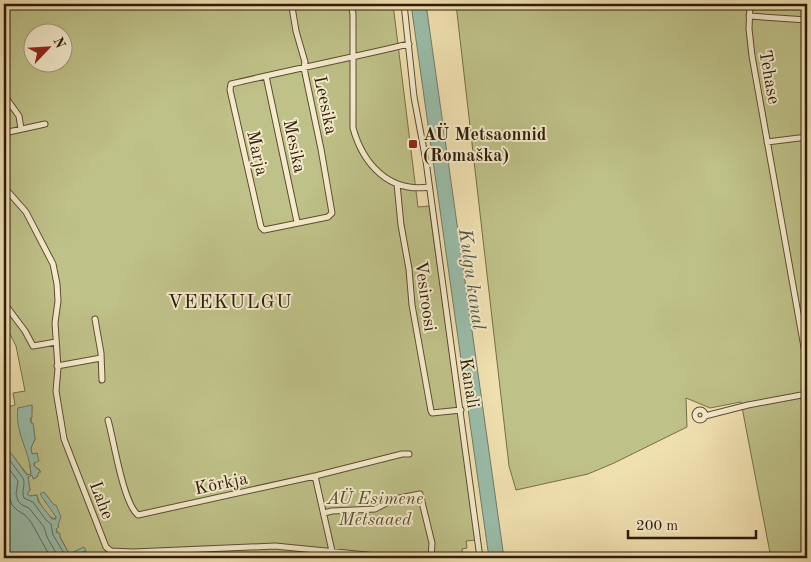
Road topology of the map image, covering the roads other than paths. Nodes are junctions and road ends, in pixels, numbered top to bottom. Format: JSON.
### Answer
{"nodes":[{"id":1,"x":289,"y":4,"type":"edge"},
{"id":2,"x":351,"y":4,"type":"edge"},
{"id":3,"x":404,"y":4,"type":"edge"},
{"id":4,"x":750,"y":4,"type":"edge"},
{"id":5,"x":749,"y":16,"type":"junction"},
{"id":6,"x":807,"y":20,"type":"edge"},
{"id":7,"x":409,"y":44,"type":"junction"},
{"id":8,"x":353,"y":57,"type":"junction"},
{"id":9,"x":304,"y":68,"type":"junction"},
{"id":10,"x":266,"y":76,"type":"junction"},
{"id":11,"x":4,"y":95,"type":"edge"},
{"id":12,"x":45,"y":124,"type":"dead end"},
{"id":13,"x":20,"y":129,"type":"junction"},
{"id":14,"x":4,"y":133,"type":"edge"},
{"id":15,"x":807,"y":136,"type":"edge"},
{"id":16,"x":767,"y":142,"type":"junction"},
{"id":17,"x":397,"y":184,"type":"junction"},
{"id":18,"x":4,"y":187,"type":"edge"},
{"id":19,"x":429,"y":187,"type":"junction"},
{"id":20,"x":297,"y":222,"type":"junction"},
{"id":21,"x":4,"y":303,"type":"edge"},
{"id":22,"x":95,"y":319,"type":"dead end"},
{"id":23,"x":56,"y":342,"type":"junction"},
{"id":24,"x":101,"y":358,"type":"junction"},
{"id":25,"x":807,"y":364,"type":"edge"},
{"id":26,"x":58,"y":366,"type":"junction"},
{"id":27,"x":102,"y":380,"type":"dead end"},
{"id":28,"x":807,"y":394,"type":"edge"},
{"id":29,"x":461,"y":410,"type":"junction"},
{"id":30,"x":704,"y":416,"type":"dead end"},
{"id":31,"x":108,"y":420,"type":"dead end"},
{"id":32,"x":409,"y":454,"type":"dead end"},
{"id":33,"x":315,"y":476,"type":"junction"},
{"id":34,"x":324,"y":513,"type":"junction"},
{"id":35,"x":332,"y":550,"type":"junction"},
{"id":36,"x":133,"y":552,"type":"junction"},
{"id":37,"x":135,"y":558,"type":"edge"},
{"id":38,"x":396,"y":558,"type":"edge"},
{"id":39,"x":431,"y":558,"type":"edge"},
{"id":40,"x":480,"y":558,"type":"edge"}],
"edges":[{"from":1,"to":9,"type":"street","name":"Leesika"},
{"from":2,"to":8,"type":"street"},
{"from":3,"to":7,"type":"street","name":"Kanali"},
{"from":4,"to":5,"type":"street","name":"Tehase"},
{"from":5,"to":6,"type":"street"},
{"from":5,"to":16,"type":"street","name":"Tehase"},
{"from":7,"to":8,"type":"street"},
{"from":7,"to":19,"type":"street","name":"Kanali"},
{"from":8,"to":9,"type":"street"},
{"from":8,"to":17,"type":"street"},
{"from":9,"to":10,"type":"street"},
{"from":9,"to":20,"type":"street","name":"Leesika"},
{"from":10,"to":20,"type":"street","name":"Mesika"},
{"from":10,"to":20,"type":"street","name":"Marja"},
{"from":11,"to":13,"type":"street"},
{"from":12,"to":13,"type":"street"},
{"from":13,"to":14,"type":"street"},
{"from":15,"to":16,"type":"street"},
{"from":16,"to":25,"type":"street","name":"Tehase"},
{"from":17,"to":19,"type":"street"},
{"from":17,"to":29,"type":"street","name":"Vesiroosi"},
{"from":18,"to":23,"type":"street","name":"Lahe"},
{"from":19,"to":29,"type":"street","name":"Kanali"},
{"from":21,"to":23,"type":"street"},
{"from":22,"to":24,"type":"street"},
{"from":23,"to":26,"type":"street","name":"Lahe"},
{"from":24,"to":26,"type":"street"},
{"from":24,"to":27,"type":"street"},
{"from":26,"to":36,"type":"street","name":"Lahe"},
{"from":28,"to":30,"type":"street"},
{"from":29,"to":40,"type":"street","name":"Kanali"},
{"from":31,"to":33,"type":"street","name":"Kõrkja"},
{"from":32,"to":33,"type":"street","name":"Kõrkja"},
{"from":33,"to":34,"type":"street"},
{"from":34,"to":35,"type":"street"},
{"from":34,"to":39,"type":"street"},
{"from":35,"to":36,"type":"street","name":"Lahe"},
{"from":35,"to":38,"type":"street","name":"Lahe"},
{"from":36,"to":37,"type":"street"}]}
